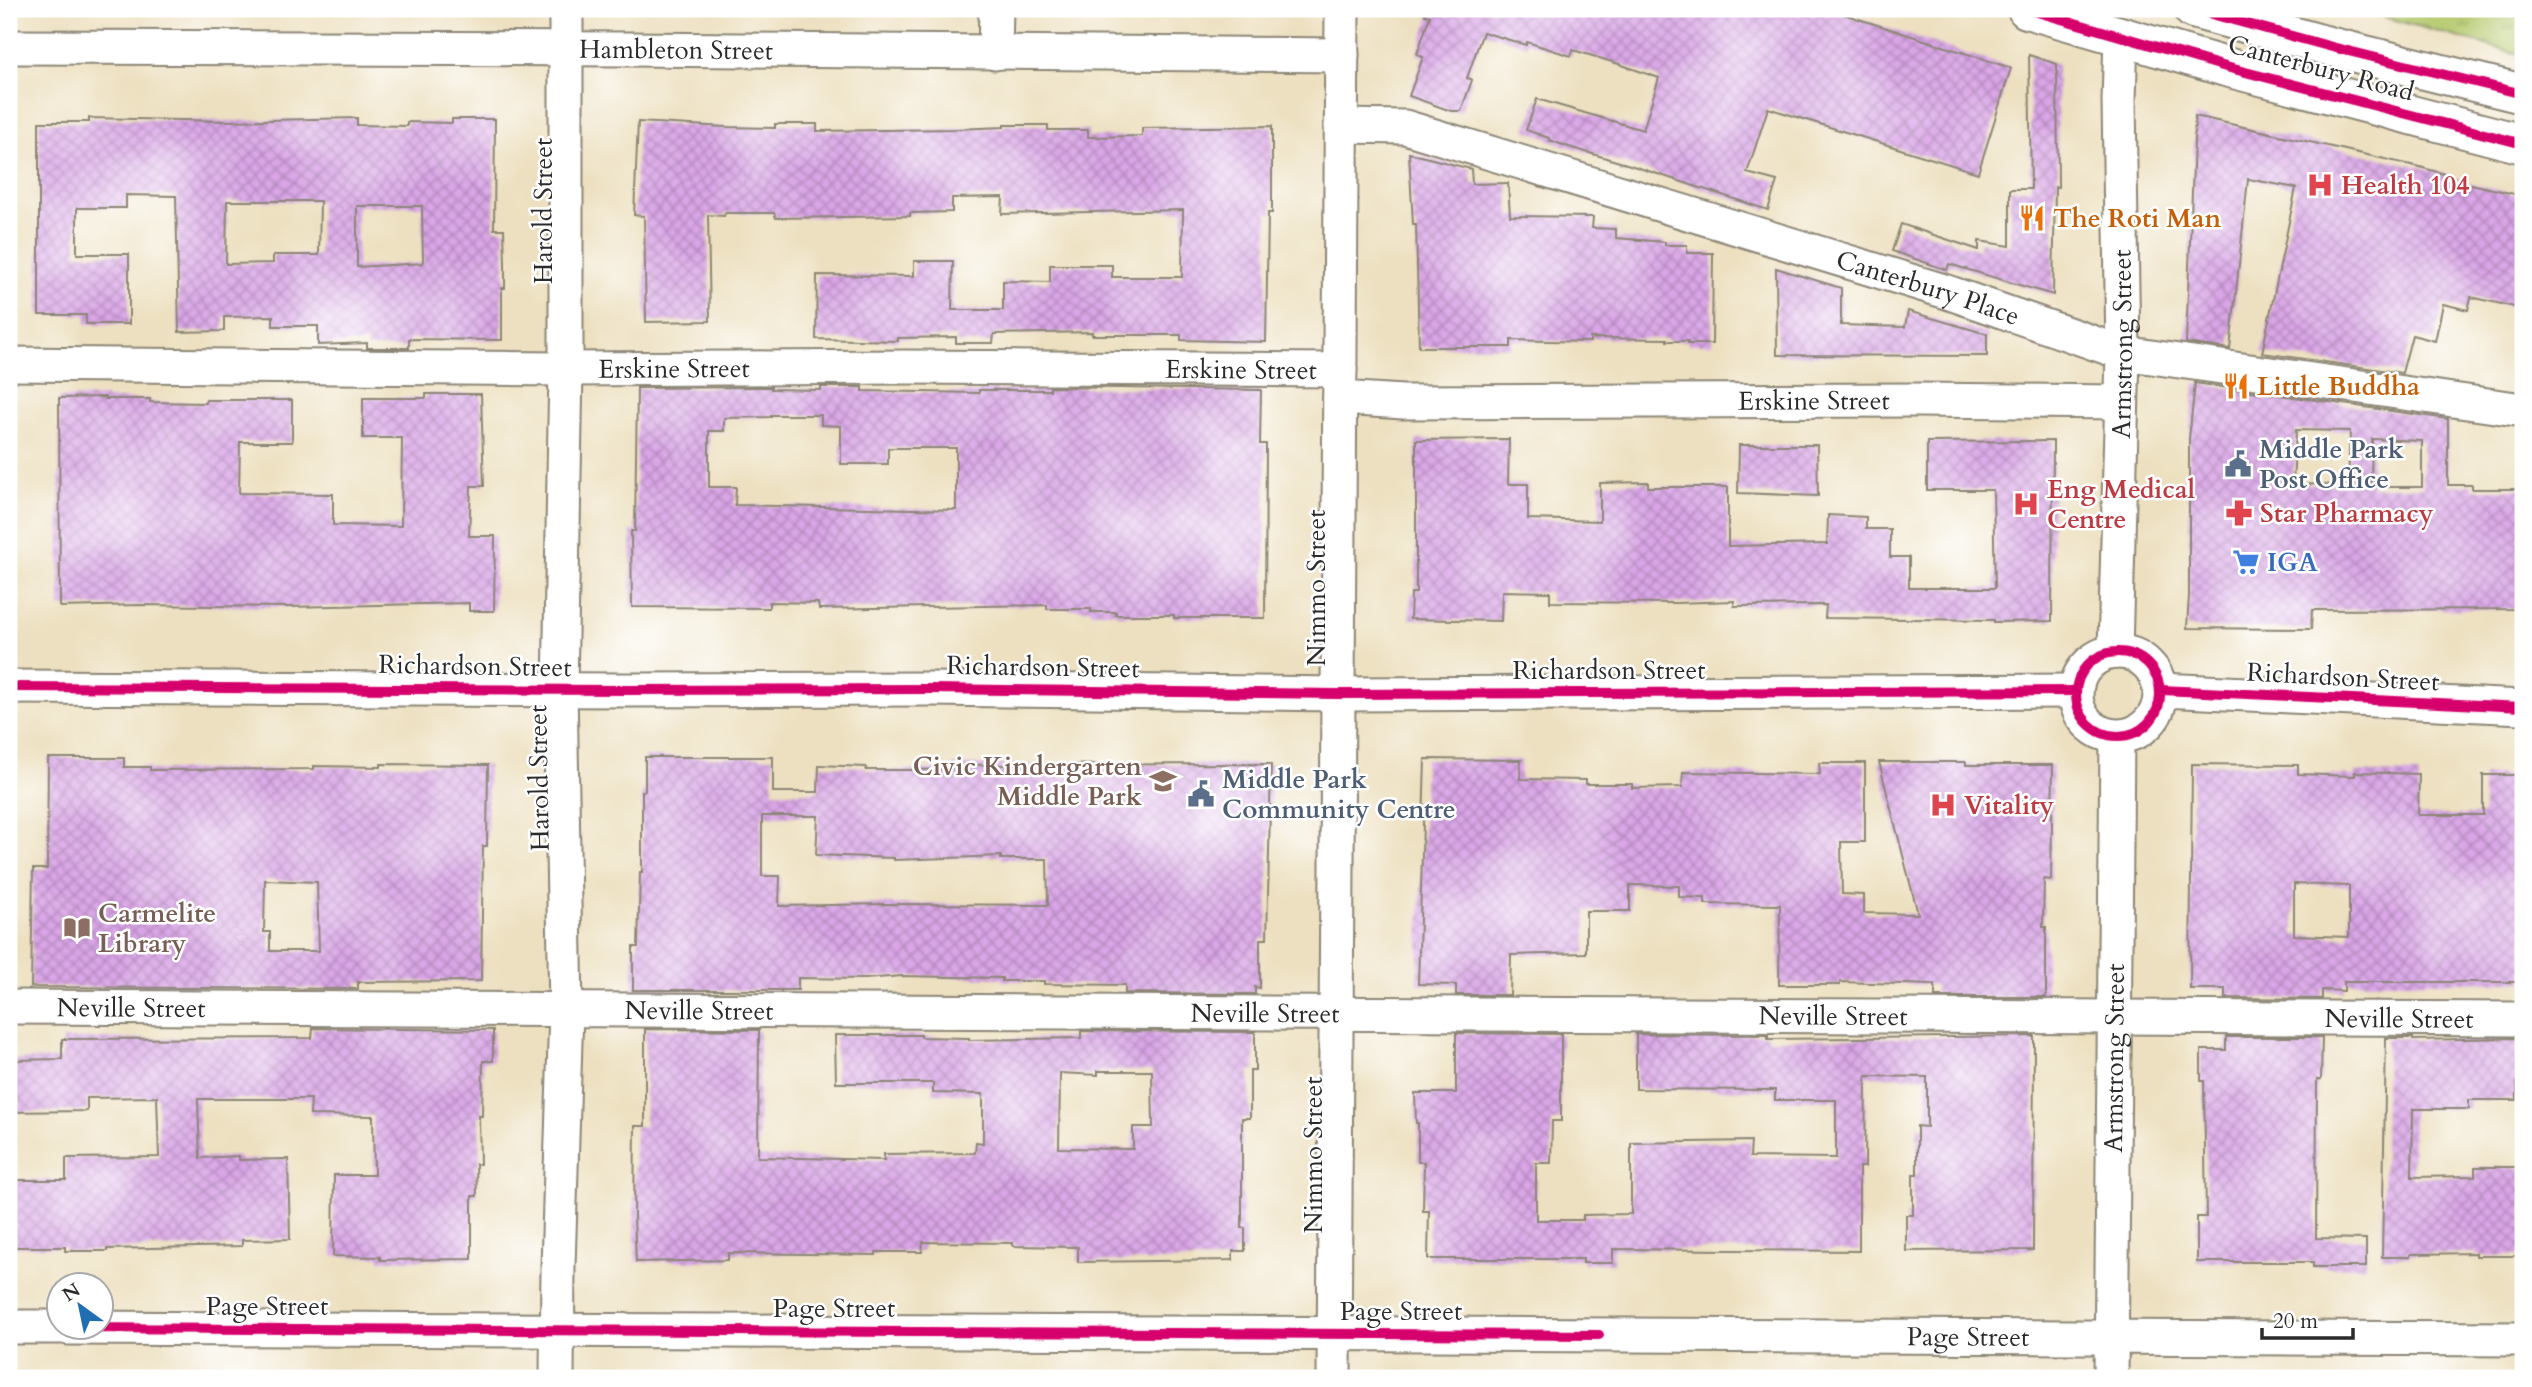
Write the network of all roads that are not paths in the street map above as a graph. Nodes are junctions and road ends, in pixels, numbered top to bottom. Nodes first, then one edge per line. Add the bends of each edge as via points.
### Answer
1 (566, 9) edge
2 (996, 9) edge
3 (1342, 9) edge
4 (2027, 9) edge
5 (2193, 9) edge
6 (2121, 37) junction
7 (9, 47) edge
8 (565, 50) junction
9 (995, 53) junction
10 (1342, 55) junction
11 (2523, 94) edge
12 (1341, 126) junction
13 (2523, 144) edge
14 (2123, 353) junction
15 (9, 364) edge
16 (566, 369) junction
17 (1340, 384) junction
18 (2121, 402) junction
19 (2523, 410) edge
20 (2115, 652) junction
21 (9, 687) edge
22 (560, 689) junction
23 (2161, 690) junction
24 (2076, 691) junction
25 (1338, 694) junction
26 (2523, 707) edge
27 (2117, 737) junction
28 (9, 1007) edge
29 (566, 1010) junction
30 (1336, 1013) junction
31 (2116, 1017) junction
32 (2523, 1019) edge
33 (9, 1327) edge
34 (46, 1327) edge
35 (116, 1328) edge
36 (558, 1329) junction
37 (1335, 1334) junction
38 (2111, 1337) junction
39 (2523, 1339) edge
40 (557, 1378) edge
41 (1334, 1378) edge
42 (2111, 1378) edge

1 - 8 street, Harold Street
2 - 9 street
3 - 10 street, Nimmo Street
4 - 6 main road, Canterbury Road
5 - 11 main road, Canterbury Road
6 - 13 main road, Canterbury Road
6 - 14 street, Armstrong Street
7 - 8 street, Hambleton Street
8 - 9 street, Hambleton Street
8 - 16 street, Harold Street
9 - 10 street, Hambleton Street
10 - 12 street, Nimmo Street
12 - 14 street, Canterbury Place via 1405,127 1934,288
12 - 17 street, Nimmo Street
14 - 18 street, Armstrong Street
14 - 19 street, Canterbury Place
15 - 16 street, Erskine Street
16 - 17 street, Erskine Street via 932,367
16 - 22 street, Harold Street
17 - 18 street, Erskine Street via 1403,402
17 - 25 street, Nimmo Street
18 - 20 street, Armstrong Street
20 - 23 street via 2128,653 2150,666
20 - 24 street via 2093,660 2084,669
21 - 22 street, Richardson Street
22 - 25 street, Richardson Street
22 - 29 street, Harold Street
23 - 26 street, Richardson Street
23 - 27 street via 2157,711 2144,728
24 - 25 street, Richardson Street
24 - 27 street via 2077,705 2091,728
25 - 30 street, Nimmo Street
27 - 31 street, Armstrong Street
28 - 29 street, Neville Street
29 - 30 street, Neville Street
29 - 36 street, Harold Street
30 - 31 street, Neville Street
30 - 37 street, Nimmo Street
31 - 32 street, Neville Street
31 - 38 street, Armstrong Street
33 - 34 street
35 - 36 street, Page Street
36 - 37 street, Page Street
36 - 40 street, Harold Street
37 - 38 street, Page Street
37 - 41 street, Nimmo Street
38 - 39 street, Page Street
38 - 42 street, Armstrong Street

